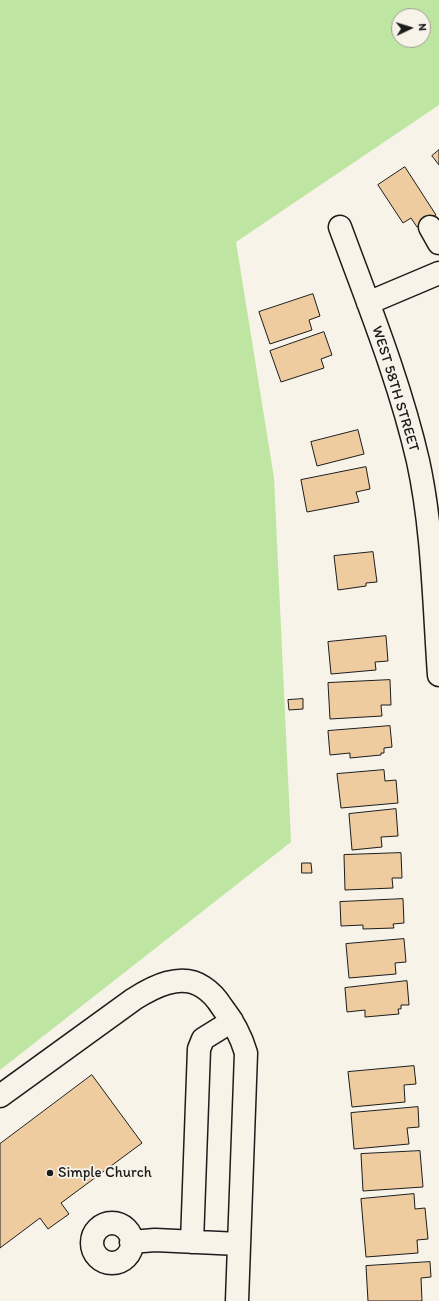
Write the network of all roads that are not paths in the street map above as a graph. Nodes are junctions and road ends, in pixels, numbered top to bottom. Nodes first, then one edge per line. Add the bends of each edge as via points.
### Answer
1 (340, 228) dead end
2 (439, 273) edge
3 (368, 304) junction
4 (436, 597) edge
5 (439, 675) edge
6 (232, 1021) junction
7 (0, 1096) edge
8 (131, 1242) dead end
9 (192, 1242) junction
10 (239, 1244) junction
11 (237, 1301) edge

1 - 3 street, WEST 58TH STREET
2 - 3 street
3 - 4 street, WEST 58TH STREET via 406,414 417,460
4 - 5 street, WEST 58TH STREET
6 - 7 street via 213,995 202,986 180,981 160,985 134,999
6 - 9 street via 203,1039 199,1049
6 - 10 street via 246,1054
8 - 9 street
9 - 10 street
10 - 11 street

